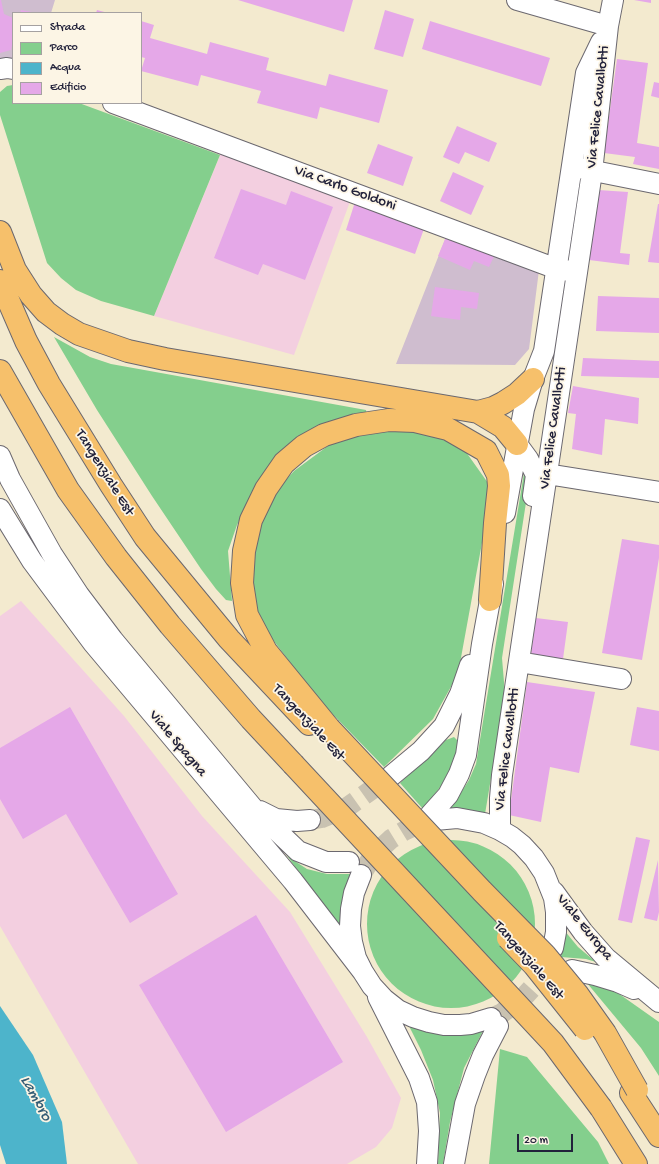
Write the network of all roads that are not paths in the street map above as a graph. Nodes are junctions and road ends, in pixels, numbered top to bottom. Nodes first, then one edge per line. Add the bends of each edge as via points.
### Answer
1 (517, 0) edge
2 (613, 0) edge
3 (608, 26) junction
4 (0, 69) edge
5 (12, 69) edge
6 (116, 104) edge
7 (572, 166) junction
8 (592, 172) junction
9 (659, 184) edge
10 (0, 232) edge
11 (557, 269) junction
12 (577, 272) junction
13 (0, 281) edge
14 (0, 371) edge
15 (533, 379) junction
16 (478, 412) junction
17 (517, 444) junction
18 (0, 456) edge
19 (547, 474) junction
20 (659, 492) edge
21 (3, 523) edge
22 (490, 600) junction
23 (519, 662) junction
24 (621, 679) dead end
25 (325, 732) junction
26 (391, 776) tunnel mouth
27 (253, 808) junction
28 (310, 820) tunnel mouth
29 (500, 830) junction
30 (549, 885) junction
31 (553, 948) tunnel mouth
32 (572, 970) dead end
33 (367, 979) junction
34 (658, 1001) edge
35 (634, 1091) junction
36 (659, 1132) edge
37 (659, 1136) edge
38 (427, 1164) edge
39 (454, 1164) edge
40 (636, 1164) edge

1 - 3 street
2 - 3 street, Via Felice Cavallotti
3 - 7 street, Via Felice Cavallotti via 586,74
3 - 8 street, Via Felice Cavallotti
4 - 5 street
6 - 11 street, Via Carlo Goldoni
7 - 8 street
7 - 11 street, Via Felice Cavallotti
8 - 9 street
8 - 12 street, Via Felice Cavallotti
10 - 16 highway via 16,270 31,295 46,312 79,334 128,351 165,359
11 - 12 street, Via Carlo Goldoni
11 - 15 street, Via Felice Cavallotti via 544,351
12 - 19 street, Via Felice Cavallotti
13 - 25 highway, Tangenziale Est via 26,341 49,384 145,537 229,639
14 - 40 highway, bridge via 68,490 116,557 170,625 292,764 553,1043 601,1108
15 - 16 highway via 503,403
15 - 17 street, Via Felice Cavallotti
16 - 17 highway via 503,427
17 - 22 street, Via Felice Cavallotti
17 - 23 street via 536,475 513,626
18 - 27 street, Viale Spagna via 52,554 79,595 113,640
19 - 20 street
19 - 23 street, Via Felice Cavallotti
21 - 33 street, Viale Spagna via 93,643 293,881
22 - 25 highway via 499,486 498,475 486,451 448,429 416,420 389,420 356,425 324,435 304,446 284,462 266,489 251,520 244,551 242,583 247,615 266,651
22 - 26 street, Via Felice Cavallotti via 460,694 444,726
22 - 29 street, Via Felice Cavallotti via 466,755 448,795 432,818 467,819
23 - 24 street
23 - 29 street, Via Felice Cavallotti via 502,775
25 - 35 highway, bridge via 545,955 605,1033
27 - 28 street via 276,819
27 - 33 street, Viale Spagna via 298,852 355,869 350,926 356,958
29 - 30 street via 522,845 534,858
30 - 31 street via 556,912
30 - 34 street, Viale Europa via 583,932 606,958
32 - 34 street, Viale Europa via 618,982
33 - 38 street via 419,1078 427,1102
33 - 39 street via 384,999 413,1017 444,1025 494,1022 465,1104
35 - 36 highway
35 - 37 highway

